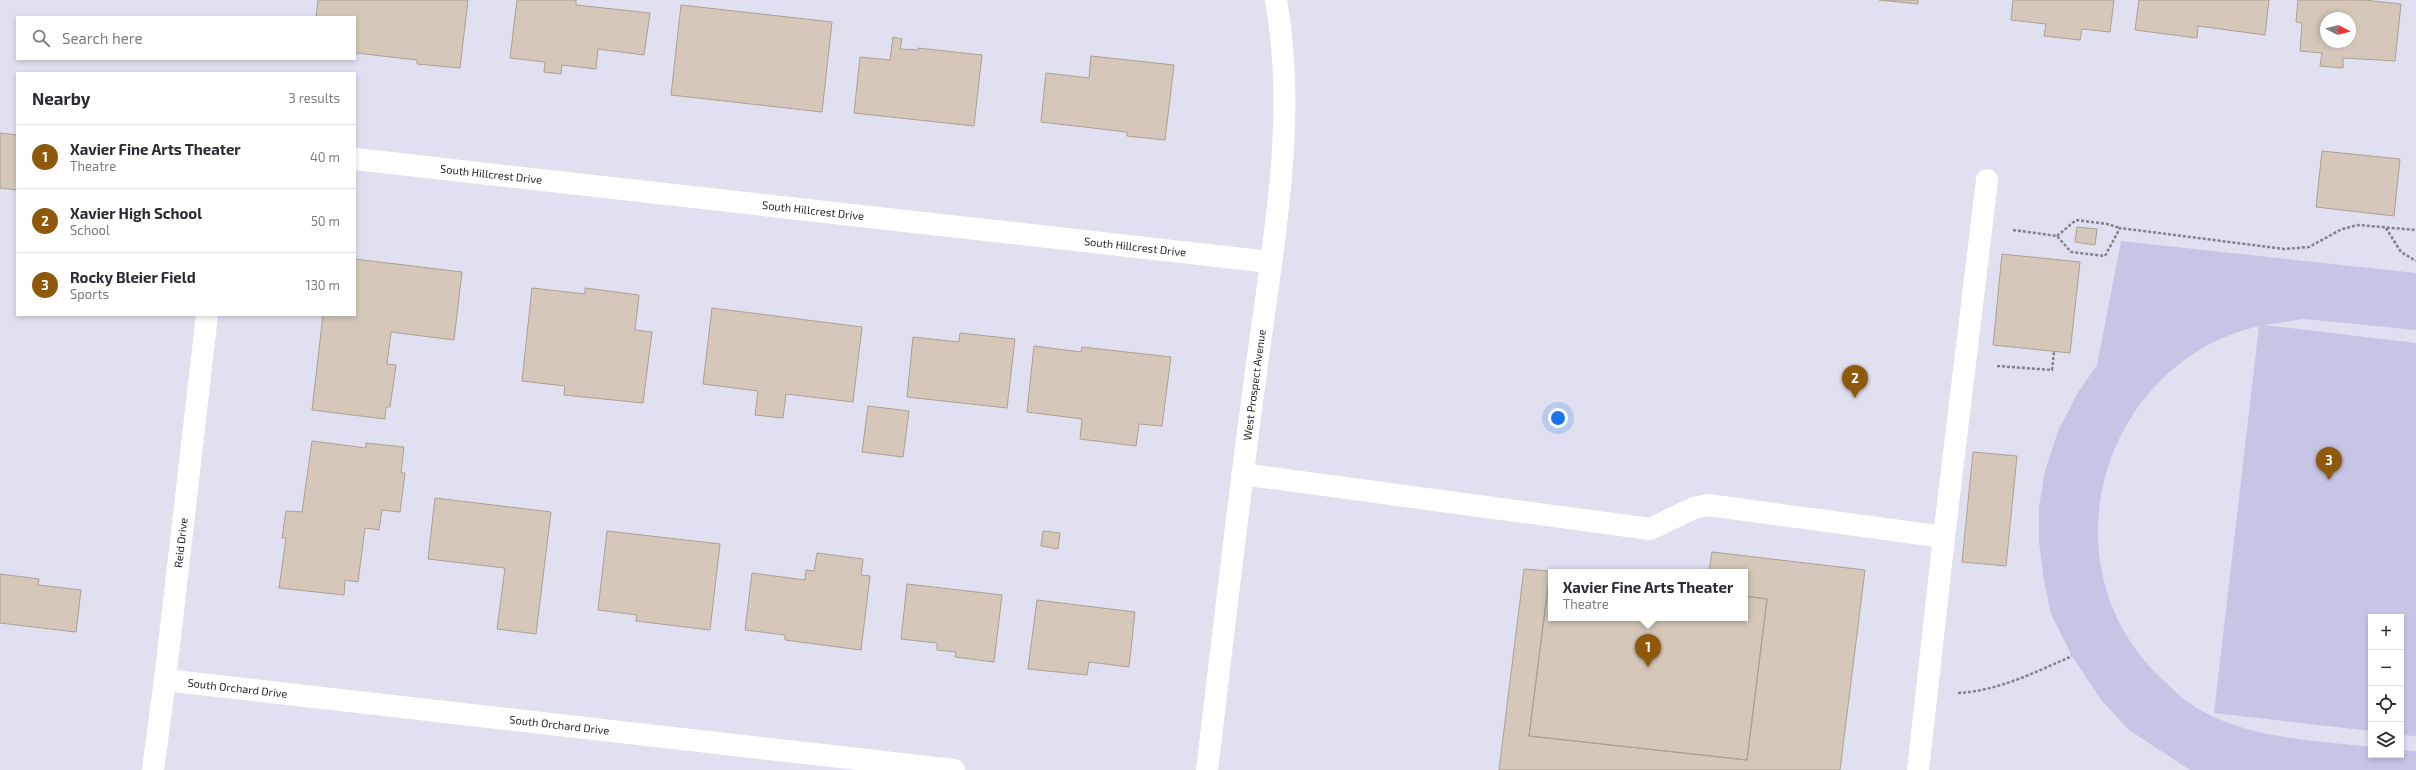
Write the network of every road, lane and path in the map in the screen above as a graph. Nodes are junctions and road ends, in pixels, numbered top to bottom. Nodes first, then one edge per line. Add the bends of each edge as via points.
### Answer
1 (1276, 0) edge
2 (356, 159) edge
3 (1987, 180) dead end
4 (1981, 226) junction
5 (2386, 227) junction
6 (2120, 228) junction
7 (2416, 230) edge
8 (2058, 236) junction
9 (2416, 261) edge
10 (1270, 262) junction
11 (207, 316) edge
12 (2054, 352) dead end
13 (1964, 364) junction
14 (1242, 474) junction
15 (1944, 537) junction
16 (2072, 656) dead end
17 (165, 680) junction
18 (1926, 694) junction
19 (153, 770) edge
20 (954, 770) edge
21 (1207, 770) edge
22 (1918, 770) edge

1 - 10 street, West Prospect Avenue via 1282,33 1284,142
2 - 10 street, South Hillcrest Drive
3 - 4 street
4 - 8 path
4 - 13 street
5 - 6 path via 2358,225 2342,229 2309,247 2284,249
5 - 7 path
5 - 9 path via 2402,252
6 - 8 path via 2076,220
6 - 8 path via 2105,256 2071,252
10 - 14 street, West Prospect Avenue
11 - 17 street, Reid Drive
12 - 13 path via 2052,370
13 - 15 street
14 - 15 street via 1650,529 1694,508 1708,505
14 - 21 street, West Prospect Avenue
15 - 18 street
16 - 18 path via 2008,683 1978,692
17 - 19 street, Reid Drive
17 - 20 street, South Orchard Drive
18 - 22 street

